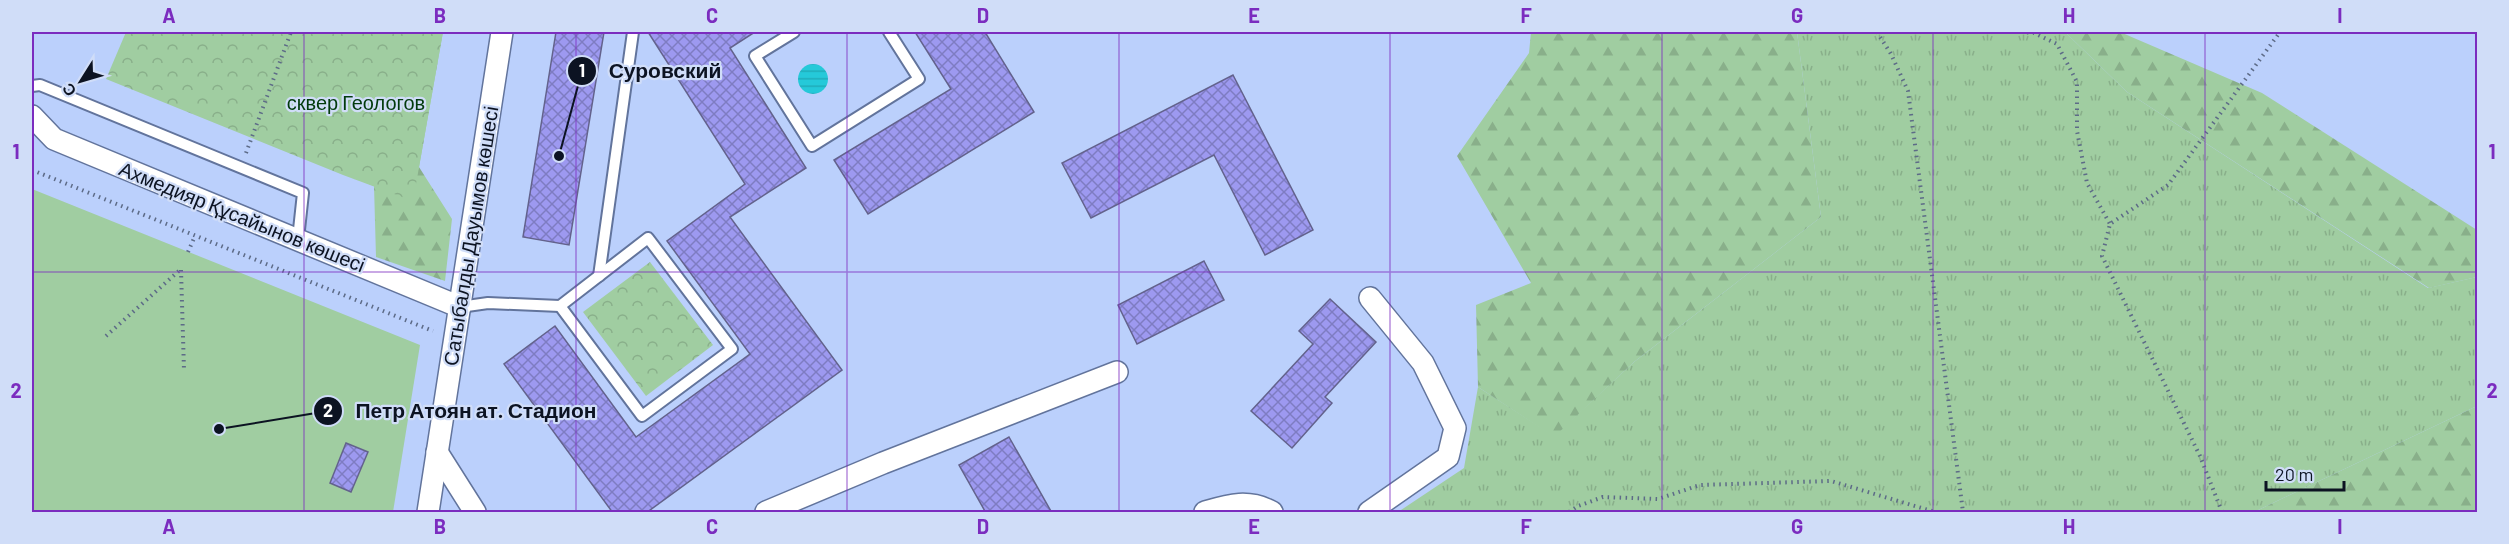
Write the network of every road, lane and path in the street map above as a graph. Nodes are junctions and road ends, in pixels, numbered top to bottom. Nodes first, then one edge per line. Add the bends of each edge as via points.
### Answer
1 (291, 32) edge
2 (502, 32) edge
3 (633, 32) edge
4 (794, 32) edge
5 (889, 32) edge
6 (1877, 32) edge
7 (2021, 32) edge
8 (2280, 32) edge
9 (32, 86) edge
10 (32, 116) edge
11 (241, 168) junction
12 (32, 170) edge
13 (2110, 224) junction
14 (195, 236) junction
15 (298, 239) junction
16 (188, 252) dead end
17 (599, 276) junction
18 (1370, 298) dead end
19 (560, 306) junction
20 (460, 307) junction
21 (436, 332) dead end
22 (106, 336) dead end
23 (184, 370) dead end
24 (1117, 372) dead end
25 (437, 452) junction
26 (428, 513) edge
27 (475, 513) edge
28 (766, 513) edge
29 (1205, 513) edge
30 (1272, 513) edge
31 (1368, 513) edge
32 (1569, 513) edge
33 (1935, 513) edge
34 (1963, 513) edge
35 (2222, 513) edge

1 - 11 path
2 - 20 street, Сатыбалды Дауымов көшесі
3 - 17 lane
4 - 5 lane via 755,56 812,146 919,79
6 - 34 path via 1908,91
7 - 13 path via 2034,33 2057,44 2077,82 2078,131 2087,183
8 - 13 path via 2168,185
9 - 11 lane via 39,85
10 - 15 street, Ахмедияр Құсайынов көшесі via 54,139
11 - 15 lane via 303,193
12 - 14 path
13 - 35 path via 2102,256 2200,456
14 - 16 path
14 - 21 path
15 - 20 street, Ахмедияр Құсайынов көшесі
17 - 19 lane
17 - 19 lane via 648,238 732,349 642,416
18 - 31 street via 1423,363 1455,428 1448,457
19 - 20 lane via 488,303
20 - 25 street, Сатыбалды Дауымов көшесі
22 - 23 path via 181,270
24 - 28 street
25 - 26 street, Сатыбалды Дауымов көшесі
25 - 27 street
29 - 30 street via 1234,503
32 - 33 path via 1602,497 1658,499 1700,485 1831,481

